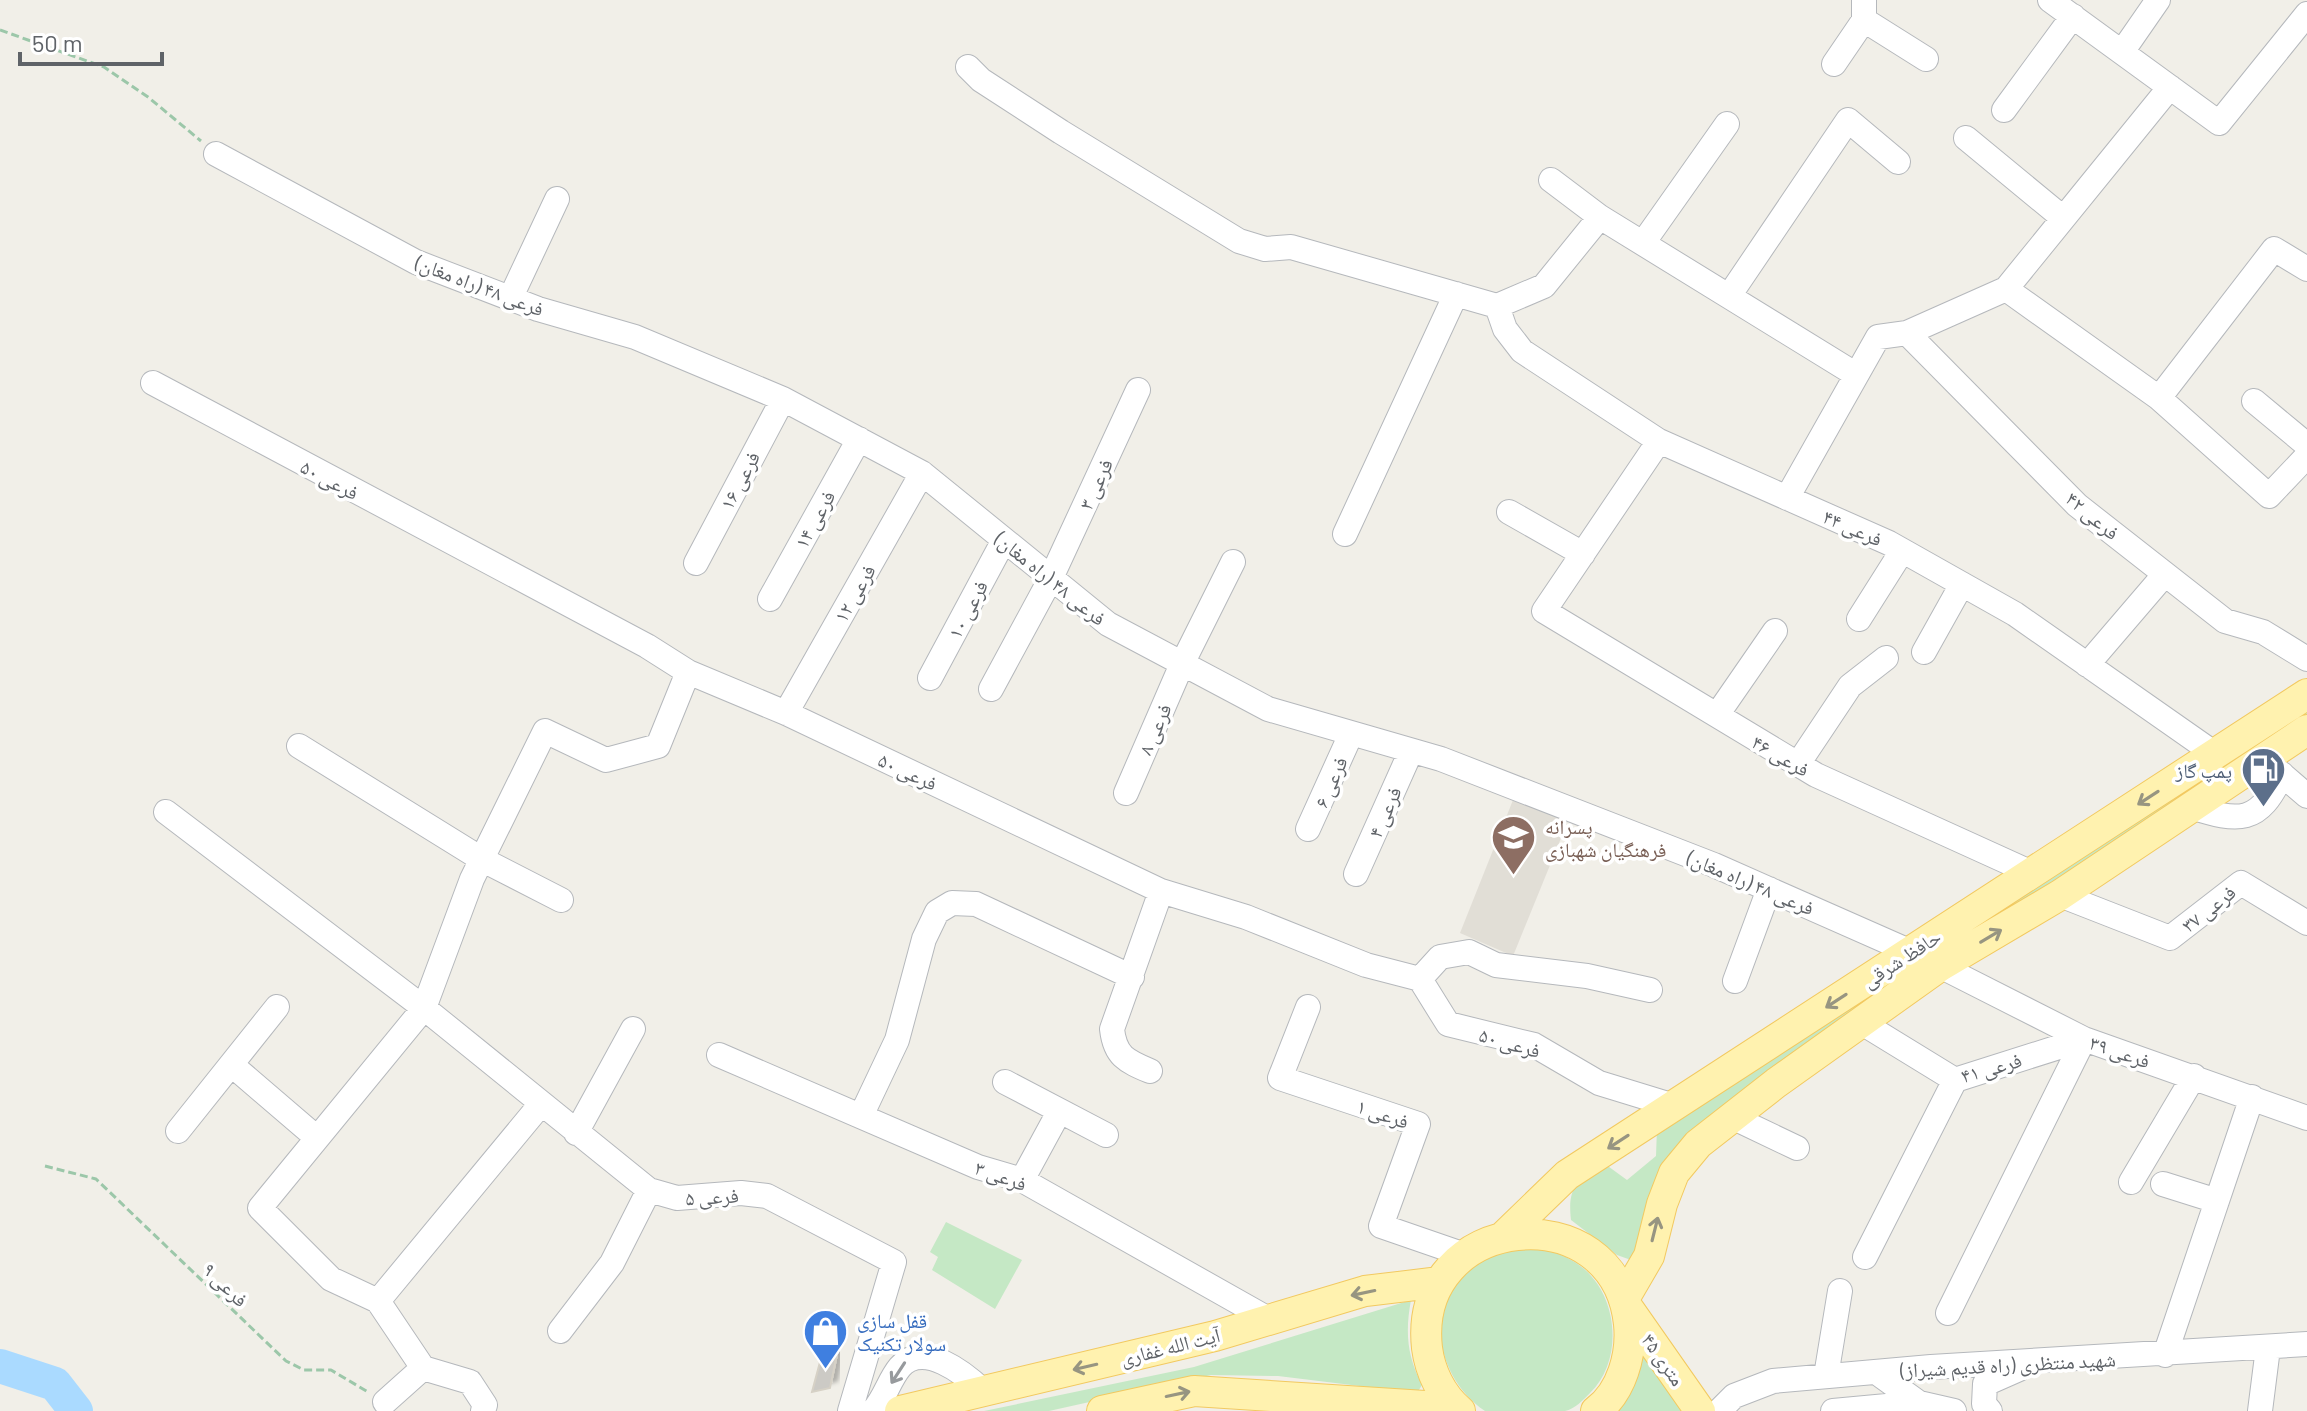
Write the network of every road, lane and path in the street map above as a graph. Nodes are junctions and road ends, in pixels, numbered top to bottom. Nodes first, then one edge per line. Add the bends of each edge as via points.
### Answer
1 (2158, 0) edge
2 (2060, 5) edge
3 (1864, 10) edge
4 (2307, 14) edge
5 (0, 30) edge
6 (2299, 41) edge
7 (2122, 52) junction
8 (1926, 59) dead end
9 (1834, 64) dead end
10 (968, 67) dead end
11 (2170, 87) junction
12 (2004, 110) dead end
13 (1727, 124) dead end
14 (1966, 138) dead end
15 (216, 154) joint
16 (1898, 162) dead end
17 (1551, 180) dead end
18 (557, 199) dead end
19 (1600, 217) junction
20 (2063, 218) junction
21 (1643, 243) junction
22 (2307, 269) edge
23 (2006, 289) junction
24 (1456, 294) junction
25 (1729, 296) junction
26 (510, 299) junction
27 (1497, 306) junction
28 (1907, 333) junction
29 (1855, 374) junction
30 (153, 383) dead end
31 (1138, 390) dead end
32 (2159, 398) junction
33 (783, 399) junction
34 (2254, 401) dead end
35 (859, 439) junction
36 (1659, 441) junction
37 (2307, 445) edge
38 (2307, 456) edge
39 (922, 473) junction
40 (1787, 498) junction
41 (1509, 512) dead end
42 (1345, 534) dead end
43 (1004, 540) junction
44 (1902, 551) junction
45 (1583, 554) junction
46 (1233, 562) dead end
47 (696, 563) dead end
48 (2165, 574) junction
49 (1051, 578) junction
50 (1962, 584) junction
51 (770, 599) dead end
52 (1859, 619) dead end
53 (1775, 631) dead end
54 (1924, 652) dead end
55 (1886, 658) dead end
56 (2307, 659) edge
57 (1182, 664) junction
58 (2087, 665) junction
59 (688, 672) junction
60 (930, 678) dead end
61 (991, 689) dead end
62 (2307, 694) edge
63 (786, 713) junction
64 (1717, 715) junction
65 (2307, 730) edge
66 (1351, 734) junction
67 (299, 746) dead end
68 (1411, 751) junction
69 (2215, 754) junction
70 (1798, 764) junction
71 (2272, 766) junction
72 (1126, 793) dead end
73 (2307, 796) edge
74 (2191, 807) junction
75 (166, 812) dead end
76 (1308, 829) dead end
77 (483, 860) junction
78 (2032, 873) junction
79 (1356, 874) dead end
80 (1769, 889) junction
81 (1161, 891) junction
82 (2060, 895) junction
83 (561, 900) dead end
84 (2307, 923) edge
85 (1911, 952) junction
86 (1940, 966) junction
87 (1132, 977) junction
88 (1420, 979) junction
89 (1735, 981) dead end
90 (1650, 990) dead end
91 (277, 1007) dead end
92 (1308, 1007) dead end
93 (424, 1008) junction
94 (1862, 1023) junction
95 (633, 1029) dead end
96 (2084, 1039) junction
97 (719, 1055) dead end
98 (233, 1066) junction
99 (1150, 1071) dead end
100 (2194, 1076) junction
101 (1955, 1080) junction
102 (1005, 1082) dead end
103 (2252, 1097) junction
104 (541, 1104) junction
105 (1674, 1106) junction
106 (1059, 1112) junction
107 (861, 1116) junction
108 (1732, 1117) junction
109 (2307, 1118) edge
110 (178, 1131) dead end
111 (576, 1133) junction
112 (1106, 1135) dead end
113 (317, 1138) junction
114 (1797, 1148) dead end
115 (45, 1166) dead end
116 (1022, 1180) junction
117 (2131, 1182) dead end
118 (2163, 1184) dead end
119 (649, 1190) junction
120 (2217, 1201) junction
121 (1505, 1235) junction
122 (1465, 1255) junction
123 (1865, 1257) dead end
124 (1440, 1282) junction
125 (1840, 1291) dead end
126 (378, 1301) junction
127 (1626, 1303) junction
128 (1948, 1313) dead end
129 (1270, 1320) junction
130 (560, 1331) dead end
131 (2307, 1344) edge
132 (2268, 1348) junction
133 (2165, 1355) junction
134 (2041, 1361) junction
135 (423, 1368) junction
136 (1876, 1372) junction
137 (1826, 1376) junction
138 (983, 1391) junction
139 (385, 1402) joint
140 (1919, 1403) junction
141 (1456, 1410) edge
142 (483, 1411) edge
143 (850, 1411) edge
144 (873, 1411) edge
145 (900, 1411) edge
146 (1102, 1411) edge
147 (1596, 1411) edge
148 (1700, 1411) edge
149 (1719, 1411) edge
150 (1833, 1411) edge
151 (1954, 1411) edge
152 (1990, 1411) edge
153 (2260, 1411) edge

1 - 7 street
2 - 7 street
2 - 12 street
3 - 8 street
3 - 9 street
4 - 6 street
5 - 15 path via 104,67
6 - 11 street via 2219,123
7 - 11 street
10 - 24 street via 1061,132 1239,241 1265,249 1291,247
11 - 20 street
13 - 21 street
14 - 20 street
15 - 26 street, فرعی ۴۸ (راه مغان) via 416,262
16 - 25 street via 1848,120
17 - 19 street
18 - 26 street
19 - 21 street
19 - 27 street via 1544,286
20 - 23 street
21 - 25 street
22 - 32 street via 2274,249
23 - 28 street
23 - 32 street
24 - 27 street
24 - 42 street
25 - 29 street
26 - 33 street, فرعی ۴۸ (راه مغان) via 635,337
27 - 36 street, فرعی ۴۴ via 1505,329 1522,351
28 - 29 street via 1878,337
28 - 48 street, فرعی ۴۲ via 2077,505
29 - 40 street
30 - 59 street, فرعی ۵۰
31 - 49 street, فرعی ۳
32 - 38 street via 2269,496
33 - 35 street, فرعی ۴۸ (راه مغان)
33 - 47 street, فرعی ۱۶
34 - 37 street
35 - 39 street, فرعی ۴۸ (راه مغان)
35 - 51 street, فرعی ۱۴
36 - 40 street, فرعی ۴۴
36 - 45 street
39 - 43 street, فرعی ۴۸ (راه مغان)
39 - 63 street, فرعی ۱۲
40 - 44 street, فرعی ۴۴
41 - 45 street
43 - 49 street, فرعی ۴۸ (راه مغان)
43 - 60 street, فرعی ۱۰
44 - 50 street, فرعی ۴۴
44 - 52 street
45 - 64 street, فرعی ۴۶ via 1544,611
46 - 57 street
48 - 56 street, فرعی ۴۲ via 2225,621 2263,632
48 - 58 street
49 - 57 street, فرعی ۴۸ (راه مغان) via 1108,624
49 - 61 street, فرعی ۳
50 - 54 street
50 - 58 street, فرعی ۴۴
53 - 64 street
55 - 70 street via 1850,686
57 - 66 street, فرعی ۴۸ (راه مغان) via 1268,709
57 - 72 street, فرعی ۸
58 - 69 street, فرعی ۴۴
59 - 63 street, فرعی ۵۰
59 - 77 street via 658,746 606,760 545,731
62 - 69 main road, حافظ شرقی
63 - 81 street, فرعی ۵۰
64 - 70 street, فرعی ۴۶
65 - 71 main road, حافظ شرقی
66 - 68 street, فرعی ۴۸ (راه مغان)
66 - 76 street, فرعی ۶
67 - 77 street
68 - 79 street, فرعی ۴
68 - 80 street, فرعی ۴۸ (راه مغان)
69 -> 78 main road, حافظ شرقی
70 - 78 street, فرعی ۴۶
71 - 73 street
71 - 74 main road, حافظ شرقی
71 - 74 street via 2272,797 2249,817 2238,820
74 - 82 main road, حافظ شرقی
75 - 93 street, فرعی ۵
77 - 83 street
77 - 93 street
78 - 85 main road, حافظ شرقی
80 - 85 street, فرعی ۴۸ (راه مغان)
80 - 89 street
81 - 87 street
81 - 88 street, فرعی ۵۰ via 1246,917 1366,965
82 - 84 street, فرعی ۳۷ via 2170,938 2241,883
86 -> 82 main road, حافظ شرقی
85 -> 105 main road, حافظ شرقی
86 - 94 main road, حافظ شرقی
86 - 96 street, فرعی ۳۹
87 - 99 street via 1112,1029 1114,1047 1122,1059
87 - 107 street via 976,904 952,903 937,912 924,939 897,1040
88 - 90 street via 1440,957 1469,952 1496,965
88 - 105 street, فرعی ۵۰ via 1448,1024 1534,1045 1599,1083
91 - 98 street
92 - 122 street, فرعی ۱ via 1280,1078 1418,1124 1381,1226
93 - 104 street, فرعی ۵
93 - 113 street
94 - 101 street, فرعی ۴۱
94 - 108 main road, حافظ شرقی
95 - 111 street
96 - 100 street, فرعی ۳۹
96 - 101 street, فرعی ۴۱
96 - 128 street
97 - 107 street, فرعی ۳
98 - 110 street
98 - 113 street
100 - 103 street, فرعی ۳۹
100 - 117 street
101 - 123 street
102 - 106 street
103 - 109 street, فرعی ۳۹
103 - 120 street
104 - 111 street, فرعی ۵
104 - 126 street
105 -> 121 main road, حافظ شرقی via 1567,1175
106 - 112 street
106 - 116 street
107 - 116 street, فرعی ۳ via 978,1167
108 - 114 street
127 -> 108 main road, حافظ شرقی via 1649,1256 1674,1173 1698,1144
111 - 119 street, فرعی ۵
113 - 126 street via 260,1208 331,1279
115 - 139 path, فرعی ۹ via 96,1179 286,1361 304,1370 331,1370
116 - 129 street, فرعی ۳
118 - 120 street
119 - 130 street via 612,1263
119 - 143 street, فرعی ۵ via 677,1198 767,1196 894,1262
120 - 133 street
121 - 122 main road
121 - 127 main road, ۴۵ متری via 1536,1233 1566,1239 1593,1255
122 - 124 main road
124 -> 129 main road, آیت الله غفاری via 1365,1291
124 - 141 main road via 1426,1334 1429,1361
125 - 137 street
126 - 135 street
127 - 147 main road via 1631,1342 1622,1377
127 - 148 main road, ۴۵ متری
129 -> 138 main road, آیت الله غفاری
131 - 132 street, شهید منتظری (راه قدیم شیراز)
132 - 133 street, شهید منتظری (راه قدیم شیراز)
132 - 153 street
133 - 134 street, شهید منتظری (راه قدیم شیراز)
134 - 136 street, شهید منتظری (راه قدیم شیراز)
134 - 152 street via 1985,1384 1984,1404
135 - 139 street
135 - 142 street via 470,1382 485,1405
136 - 137 street, شهید منتظری (راه قدیم شیراز)
136 - 140 street
137 - 149 street, شهید منتظری (راه قدیم شیراز) via 1752,1387
138 -> 144 street via 937,1358 907,1360
138 - 145 main road, آیت الله غفاری
140 - 150 street
140 - 151 street
146 -> 141 main road via 1194,1391

